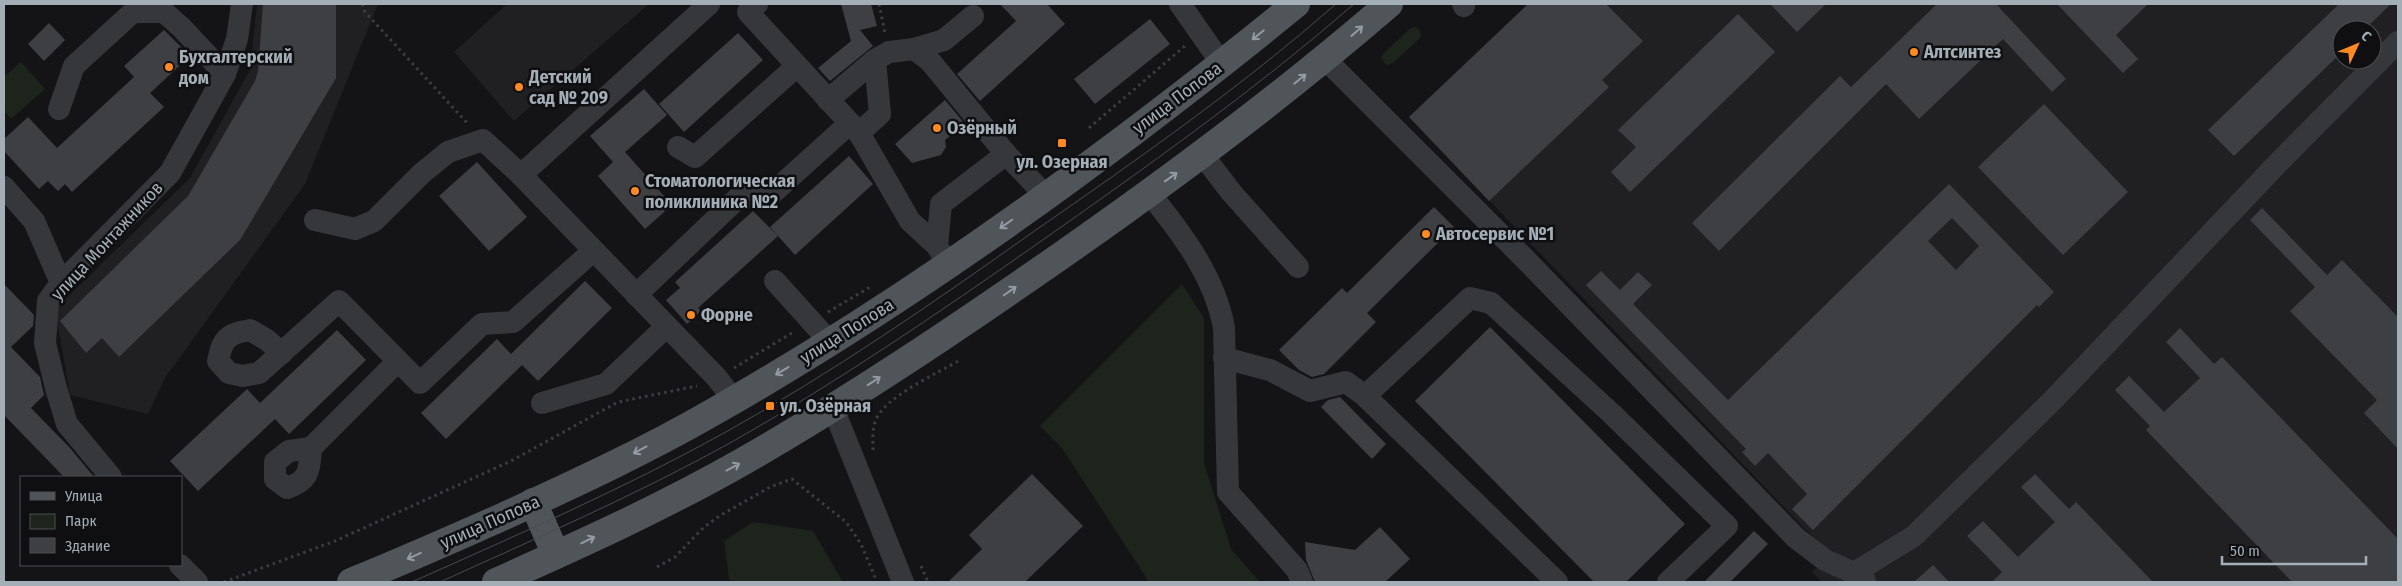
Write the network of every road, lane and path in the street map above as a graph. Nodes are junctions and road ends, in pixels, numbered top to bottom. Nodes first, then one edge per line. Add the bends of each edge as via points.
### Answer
1 (242, 4) edge
2 (362, 4) edge
3 (709, 4) edge
4 (879, 4) edge
5 (1180, 4) edge
6 (1296, 4) edge
7 (1389, 4) edge
8 (748, 6) edge
9 (973, 16) dead end
10 (1200, 33) junction
11 (2398, 42) edge
12 (914, 48) junction
13 (882, 56) junction
14 (1325, 59) junction
15 (1222, 64) junction
16 (797, 66) junction
17 (225, 74) junction
18 (828, 100) junction
19 (59, 109) dead end
20 (854, 128) junction
21 (1089, 128) dead end
22 (483, 140) junction
23 (678, 147) dead end
24 (1006, 154) junction
25 (1202, 154) junction
26 (521, 174) junction
27 (4, 187) edge
28 (1149, 193) junction
29 (1046, 196) junction
30 (315, 220) dead end
31 (593, 251) junction
32 (942, 256) junction
33 (1298, 267) dead end
34 (775, 281) dead end
35 (877, 282) dead end
36 (61, 283) junction
37 (636, 294) junction
38 (812, 322) junction
39 (666, 326) junction
40 (830, 342) junction
41 (282, 353) dead end
42 (1224, 358) junction
43 (398, 360) junction
44 (960, 360) dead end
45 (717, 378) junction
46 (1365, 396) junction
47 (734, 400) junction
48 (542, 403) dead end
49 (833, 408) junction
50 (872, 437) dead end
51 (311, 448) dead end
52 (110, 476) edge
53 (533, 502) junction
54 (556, 555) junction
55 (181, 566) edge
56 (657, 567) dead end
57 (1860, 577) edge
58 (197, 582) edge
59 (224, 582) edge
60 (351, 582) edge
61 (496, 582) edge
62 (877, 582) edge
63 (903, 582) edge
64 (1302, 582) edge
65 (1557, 582) edge
66 (1668, 582) edge

1 - 17 street, улица Монтажников via 237,40
2 - 22 path via 365,12
3 - 26 street
4 - 13 path
5 - 10 street
6 -> 15 main road, улица Попова
14 -> 7 main road
8 - 16 street
9 - 12 street via 944,40
10 - 15 street
10 - 21 path
11 - 57 street via 2053,400 1914,536
12 - 13 street
12 - 24 street via 930,61
13 - 18 street
13 - 20 street via 880,114
25 -> 14 main road
14 - 57 street via 1796,538 1825,560
15 - 29 main road, улица Попова
16 - 18 street
16 - 23 street via 695,157
17 - 19 street via 164,12 133,12 74,66
17 - 36 street, улица Монтажников via 170,173
18 - 20 street
20 - 32 street via 910,221
20 - 37 street via 767,198 739,197
22 - 26 street
22 - 30 street via 448,152 374,220 355,229
24 - 29 street
24 - 32 street via 941,204
28 -> 25 main road
25 - 33 street via 1231,192
26 - 31 street
27 - 36 street via 34,221
28 - 42 street via 1183,235 1220,307
49 -> 28 main road via 955,329
29 -> 32 main road, улица Попова
31 - 37 street
31 - 43 street via 513,322 482,324 420,383
32 - 40 main road, улица Попова
34 - 38 street
35 - 38 path
36 - 52 street, улица Монтажников via 48,301 45,343 56,388 67,424
37 - 39 street
38 - 40 street
38 - 45 path
39 - 45 street
39 - 48 street via 606,384
40 -> 47 main road, улица Попова
41 - 43 street via 339,301
42 - 46 street via 1270,370 1310,391 1346,382
42 - 64 street via 1228,492 1297,570
43 - 51 street
44 - 50 path via 886,406 875,421
45 - 47 street
45 - 59 path via 696,387 618,402 493,470 335,541
46 - 65 street
46 - 66 street via 1470,298 1491,303 1727,526
47 -> 53 main road, улица Попова
54 -> 49 main road via 740,463
49 - 63 street
53 - 54 main road
53 -> 60 main road, улица Попова
54 - 61 main road
55 - 58 street
56 - 62 path via 675,557 704,527 721,515 770,487 792,479 846,522 861,544

